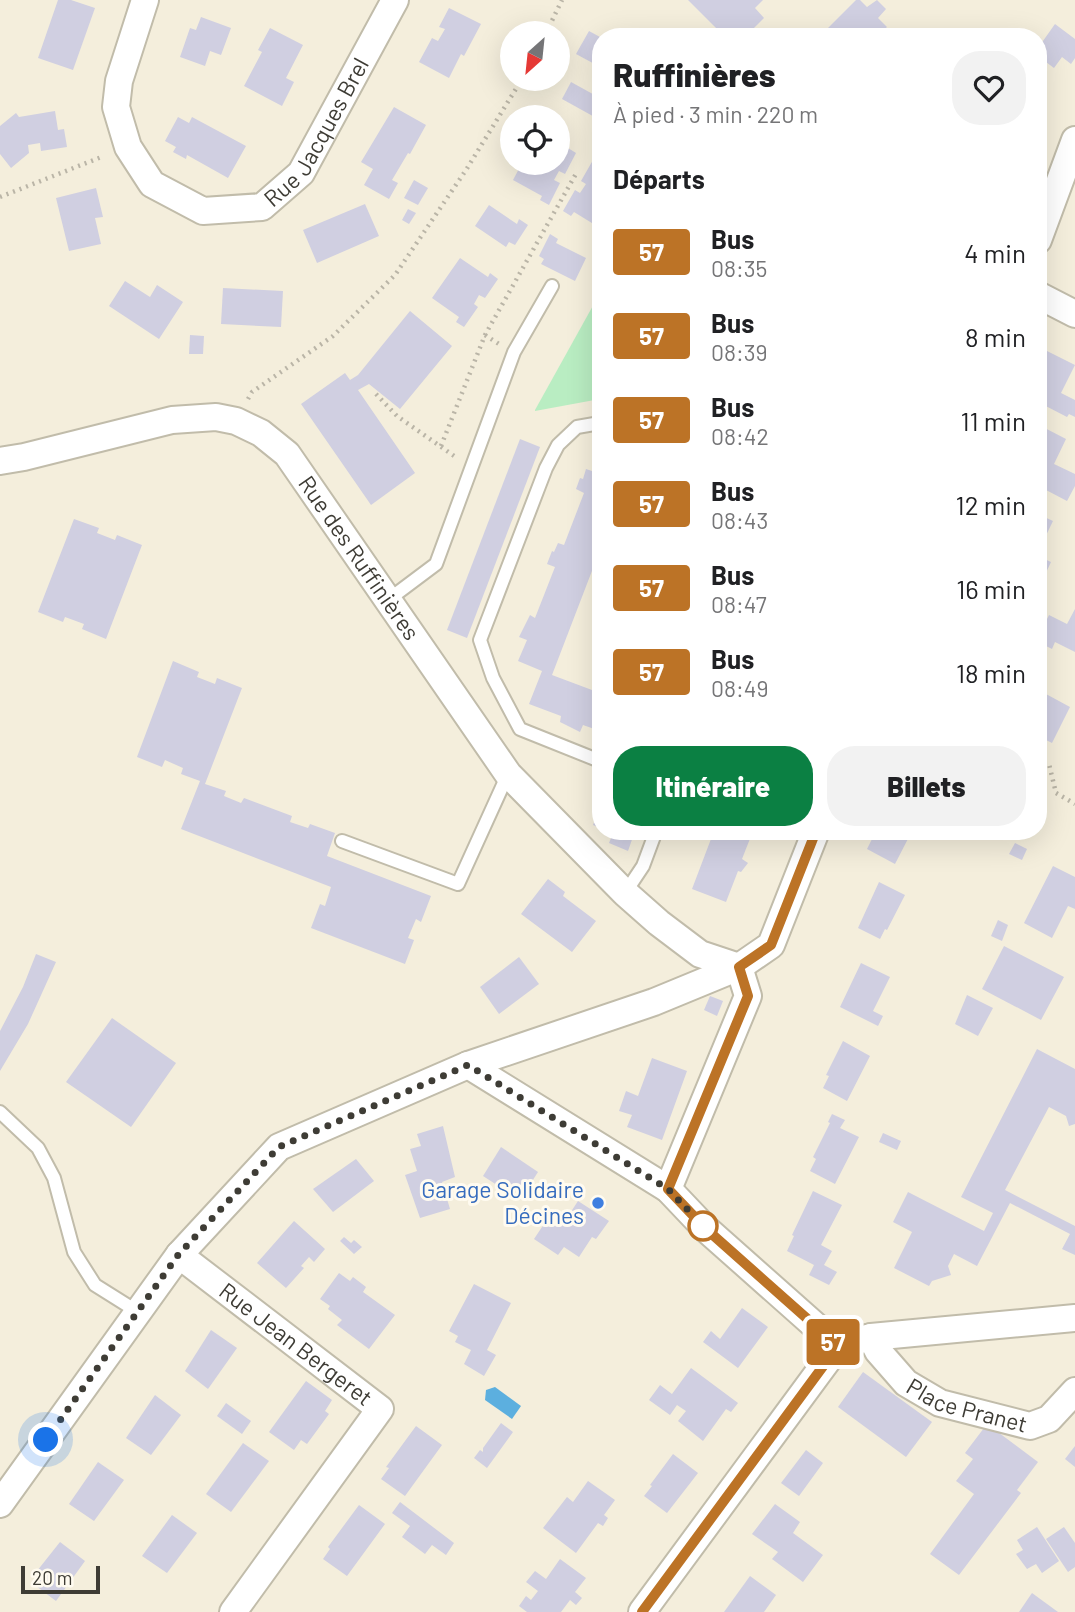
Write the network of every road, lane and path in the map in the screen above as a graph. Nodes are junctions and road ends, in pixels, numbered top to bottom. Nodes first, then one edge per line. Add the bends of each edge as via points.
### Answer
1 (145, 0) edge
2 (395, 0) edge
3 (562, 0) edge
4 (552, 21) edge
5 (515, 91) edge
6 (1075, 140) edge
7 (128, 147) junction
8 (577, 172) dead end
9 (1047, 193) edge
10 (0, 197) edge
11 (552, 286) dead end
12 (1047, 300) edge
13 (1075, 314) edge
14 (376, 394) dead end
15 (236, 421) junction
16 (592, 424) edge
17 (441, 446) junction
18 (0, 461) edge
19 (471, 468) junction
20 (388, 600) junction
21 (592, 758) edge
22 (1047, 763) edge
23 (508, 774) junction
24 (1075, 804) edge
25 (653, 840) edge
26 (812, 840) edge
27 (342, 841) dead end
28 (625, 893) junction
29 (739, 967) junction
30 (468, 1065) junction
31 (0, 1112) edge
32 (668, 1189) junction
33 (178, 1255) junction
34 (138, 1312) junction
35 (1075, 1318) edge
36 (871, 1336) junction
37 (838, 1346) junction
38 (1075, 1391) edge
39 (0, 1504) edge
40 (233, 1612) edge
41 (642, 1612) edge

1 - 7 street, Rue Jacques Brel via 119,81 116,107
2 - 7 street, Rue Jacques Brel via 301,173 262,206 203,211 152,184
3 - 4 path
5 - 15 path via 396,275 333,336 252,392
6 - 9 street
7 - 10 path
8 - 17 path via 485,335
11 - 19 lane via 514,352
12 - 13 street
14 - 17 path via 397,416
15 - 18 street, Rue des Ruffinières via 216,417 172,420
15 - 20 street, Rue des Ruffinières via 261,433 286,454
16 - 21 lane via 577,427 558,445 546,468 480,640 493,678 520,729
17 - 19 path
19 - 20 lane via 436,564
20 - 23 street, Rue des Ruffinières
22 - 24 path via 1056,793
23 - 27 lane via 458,884
23 - 28 street, Rue des Ruffinières
25 - 28 lane
26 - 29 street via 771,945
28 - 29 street, Rue des Ruffinières via 701,954
29 - 30 street via 654,1002
29 - 32 street via 748,996
30 - 32 street
30 - 33 street via 279,1147
31 - 34 lane via 38,1149 54,1178 74,1252 95,1285
32 - 37 street via 705,1228
33 - 34 street
33 - 40 street, Rue Jean Bergeret via 380,1409
34 - 39 street
35 - 36 street
36 - 37 street
36 - 38 street, Place Pranet via 906,1383 940,1403 1030,1426 1049,1419
37 - 41 street

